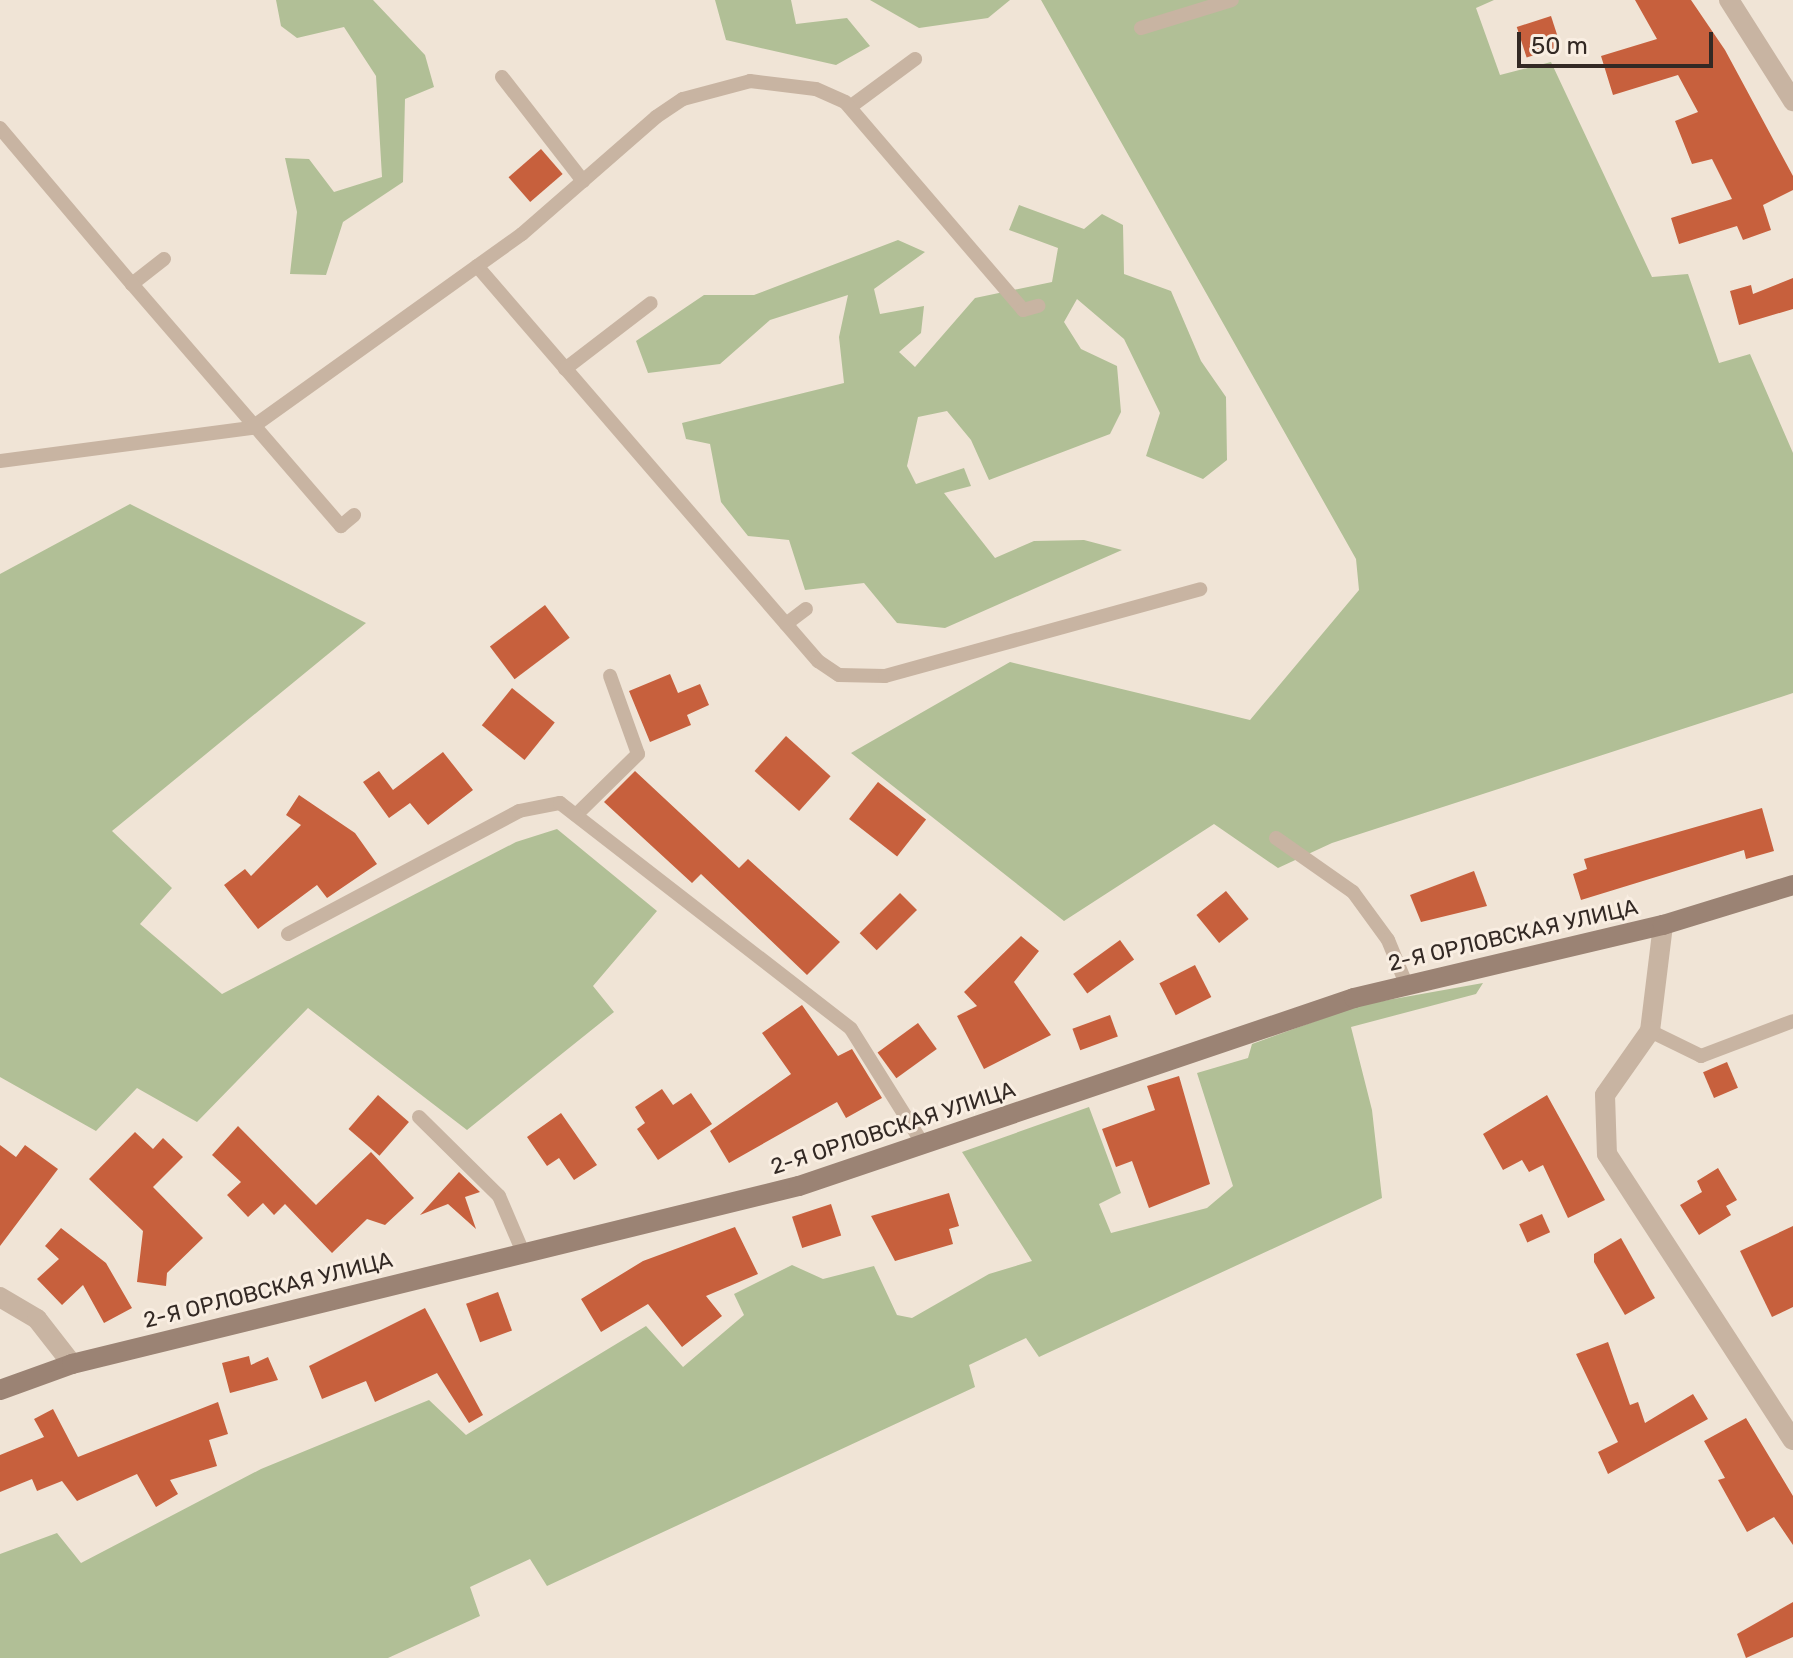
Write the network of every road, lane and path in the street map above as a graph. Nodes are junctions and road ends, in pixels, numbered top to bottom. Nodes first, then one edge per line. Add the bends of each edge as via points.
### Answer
1 (1232, 0) edge
2 (1729, 0) edge
3 (1141, 28) dead end
4 (915, 59) dead end
5 (502, 77) dead end
6 (1793, 101) edge
7 (850, 107) junction
8 (0, 128) edge
9 (583, 181) junction
10 (164, 259) dead end
11 (477, 266) junction
12 (132, 284) junction
13 (651, 303) dead end
14 (1038, 306) dead end
15 (565, 369) junction
16 (251, 428) junction
17 (0, 461) edge
18 (354, 515) dead end
19 (1200, 589) dead end
20 (806, 609) dead end
21 (786, 624) junction
22 (610, 676) dead end
23 (576, 815) junction
24 (1276, 838) dead end
25 (1793, 885) edge
26 (1663, 925) junction
27 (288, 934) dead end
28 (1407, 986) junction
29 (1793, 1021) edge
30 (1650, 1031) junction
31 (419, 1117) dead end
32 (924, 1146) junction
33 (522, 1250) junction
34 (0, 1297) edge
35 (72, 1364) junction
36 (0, 1390) edge
37 (1793, 1440) edge

1 - 3 lane
2 - 6 street
4 - 7 lane
5 - 9 lane
7 - 9 lane via 816,89 750,81 720,86 656,117
7 - 14 lane via 1023,310
8 - 12 lane
9 - 11 lane
10 - 12 lane
11 - 15 lane
11 - 16 lane
12 - 16 lane
13 - 15 lane
15 - 21 lane
16 - 17 lane
16 - 18 lane via 341,526
19 - 21 lane via 885,676 839,675
20 - 21 lane
22 - 23 lane via 638,754
23 - 27 lane via 560,803 519,811
23 - 32 lane via 851,1029
24 - 28 lane via 1353,892 1388,940
25 - 26 street, 2-Я ОРЛОВСКАЯ УЛИЦА
26 - 28 street, 2-Я ОРЛОВСКАЯ УЛИЦА
26 - 30 street
28 - 32 street, 2-Я ОРЛОВСКАЯ УЛИЦА
29 - 30 lane via 1701,1056
30 - 37 street via 1605,1095 1607,1154
31 - 33 lane via 499,1196
32 - 33 street, 2-Я ОРЛОВСКАЯ УЛИЦА via 799,1186
33 - 35 street, 2-Я ОРЛОВСКАЯ УЛИЦА
34 - 35 street via 37,1319
35 - 36 street, 2-Я ОРЛОВСКАЯ УЛИЦА

